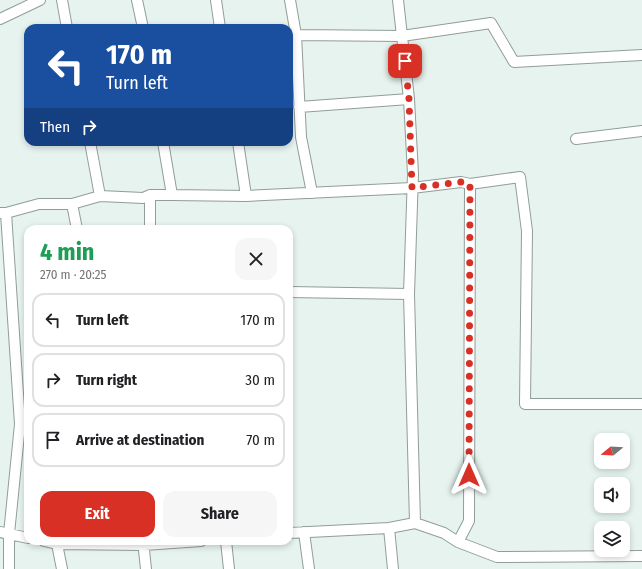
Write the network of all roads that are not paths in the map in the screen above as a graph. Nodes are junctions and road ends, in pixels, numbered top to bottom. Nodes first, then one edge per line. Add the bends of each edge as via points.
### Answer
1 (40, 0) edge
2 (62, 0) edge
3 (137, 0) edge
4 (216, 0) edge
5 (290, 0) edge
6 (398, 0) edge
7 (0, 19) edge
8 (66, 24) edge
9 (143, 24) edge
10 (219, 24) edge
11 (296, 35) junction
12 (402, 36) junction
13 (642, 55) edge
14 (409, 99) junction
15 (299, 107) junction
16 (642, 131) edge
17 (576, 139) dead end
18 (91, 146) edge
19 (164, 146) edge
20 (239, 146) edge
21 (470, 184) junction
22 (412, 188) junction
23 (312, 193) junction
24 (150, 195) junction
25 (172, 195) junction
26 (100, 196) junction
27 (246, 196) junction
28 (72, 204) junction
29 (3, 213) edge
30 (76, 225) edge
31 (150, 225) edge
32 (293, 292) edge
33 (409, 294) junction
34 (642, 404) edge
35 (415, 524) junction
36 (389, 528) junction
37 (304, 532) junction
38 (4, 533) edge
39 (293, 533) edge
40 (24, 537) edge
41 (458, 542) junction
42 (58, 545) edge
43 (143, 545) edge
44 (226, 545) edge
45 (642, 556) edge
46 (9, 569) edge
47 (62, 569) edge
48 (146, 569) edge
49 (229, 569) edge
50 (309, 569) edge
51 (394, 569) edge

1 - 7 street
2 - 8 street
3 - 9 street
4 - 10 street
5 - 11 street
6 - 12 street
11 - 12 street
11 - 15 street
12 - 13 street via 490,23 514,62
12 - 14 street
14 - 15 street
14 - 22 street
15 - 23 street via 301,137
16 - 17 street
18 - 26 street
19 - 25 street
20 - 27 street
21 - 22 street via 461,182
21 - 34 street via 520,177 528,231 526,404
21 - 41 street via 469,521
22 - 23 street
22 - 33 street
23 - 27 street
24 - 25 street
24 - 26 street via 143,198
24 - 31 street
25 - 27 street
26 - 28 street
28 - 29 street via 39,204
28 - 30 street
29 - 38 street via 20,424
32 - 33 street
33 - 35 street
35 - 36 street
35 - 41 street via 444,533
36 - 37 street
36 - 51 street
37 - 39 street
37 - 50 street
38 - 40 street
38 - 46 street
41 - 45 street via 497,557
42 - 47 street
43 - 48 street
44 - 49 street

